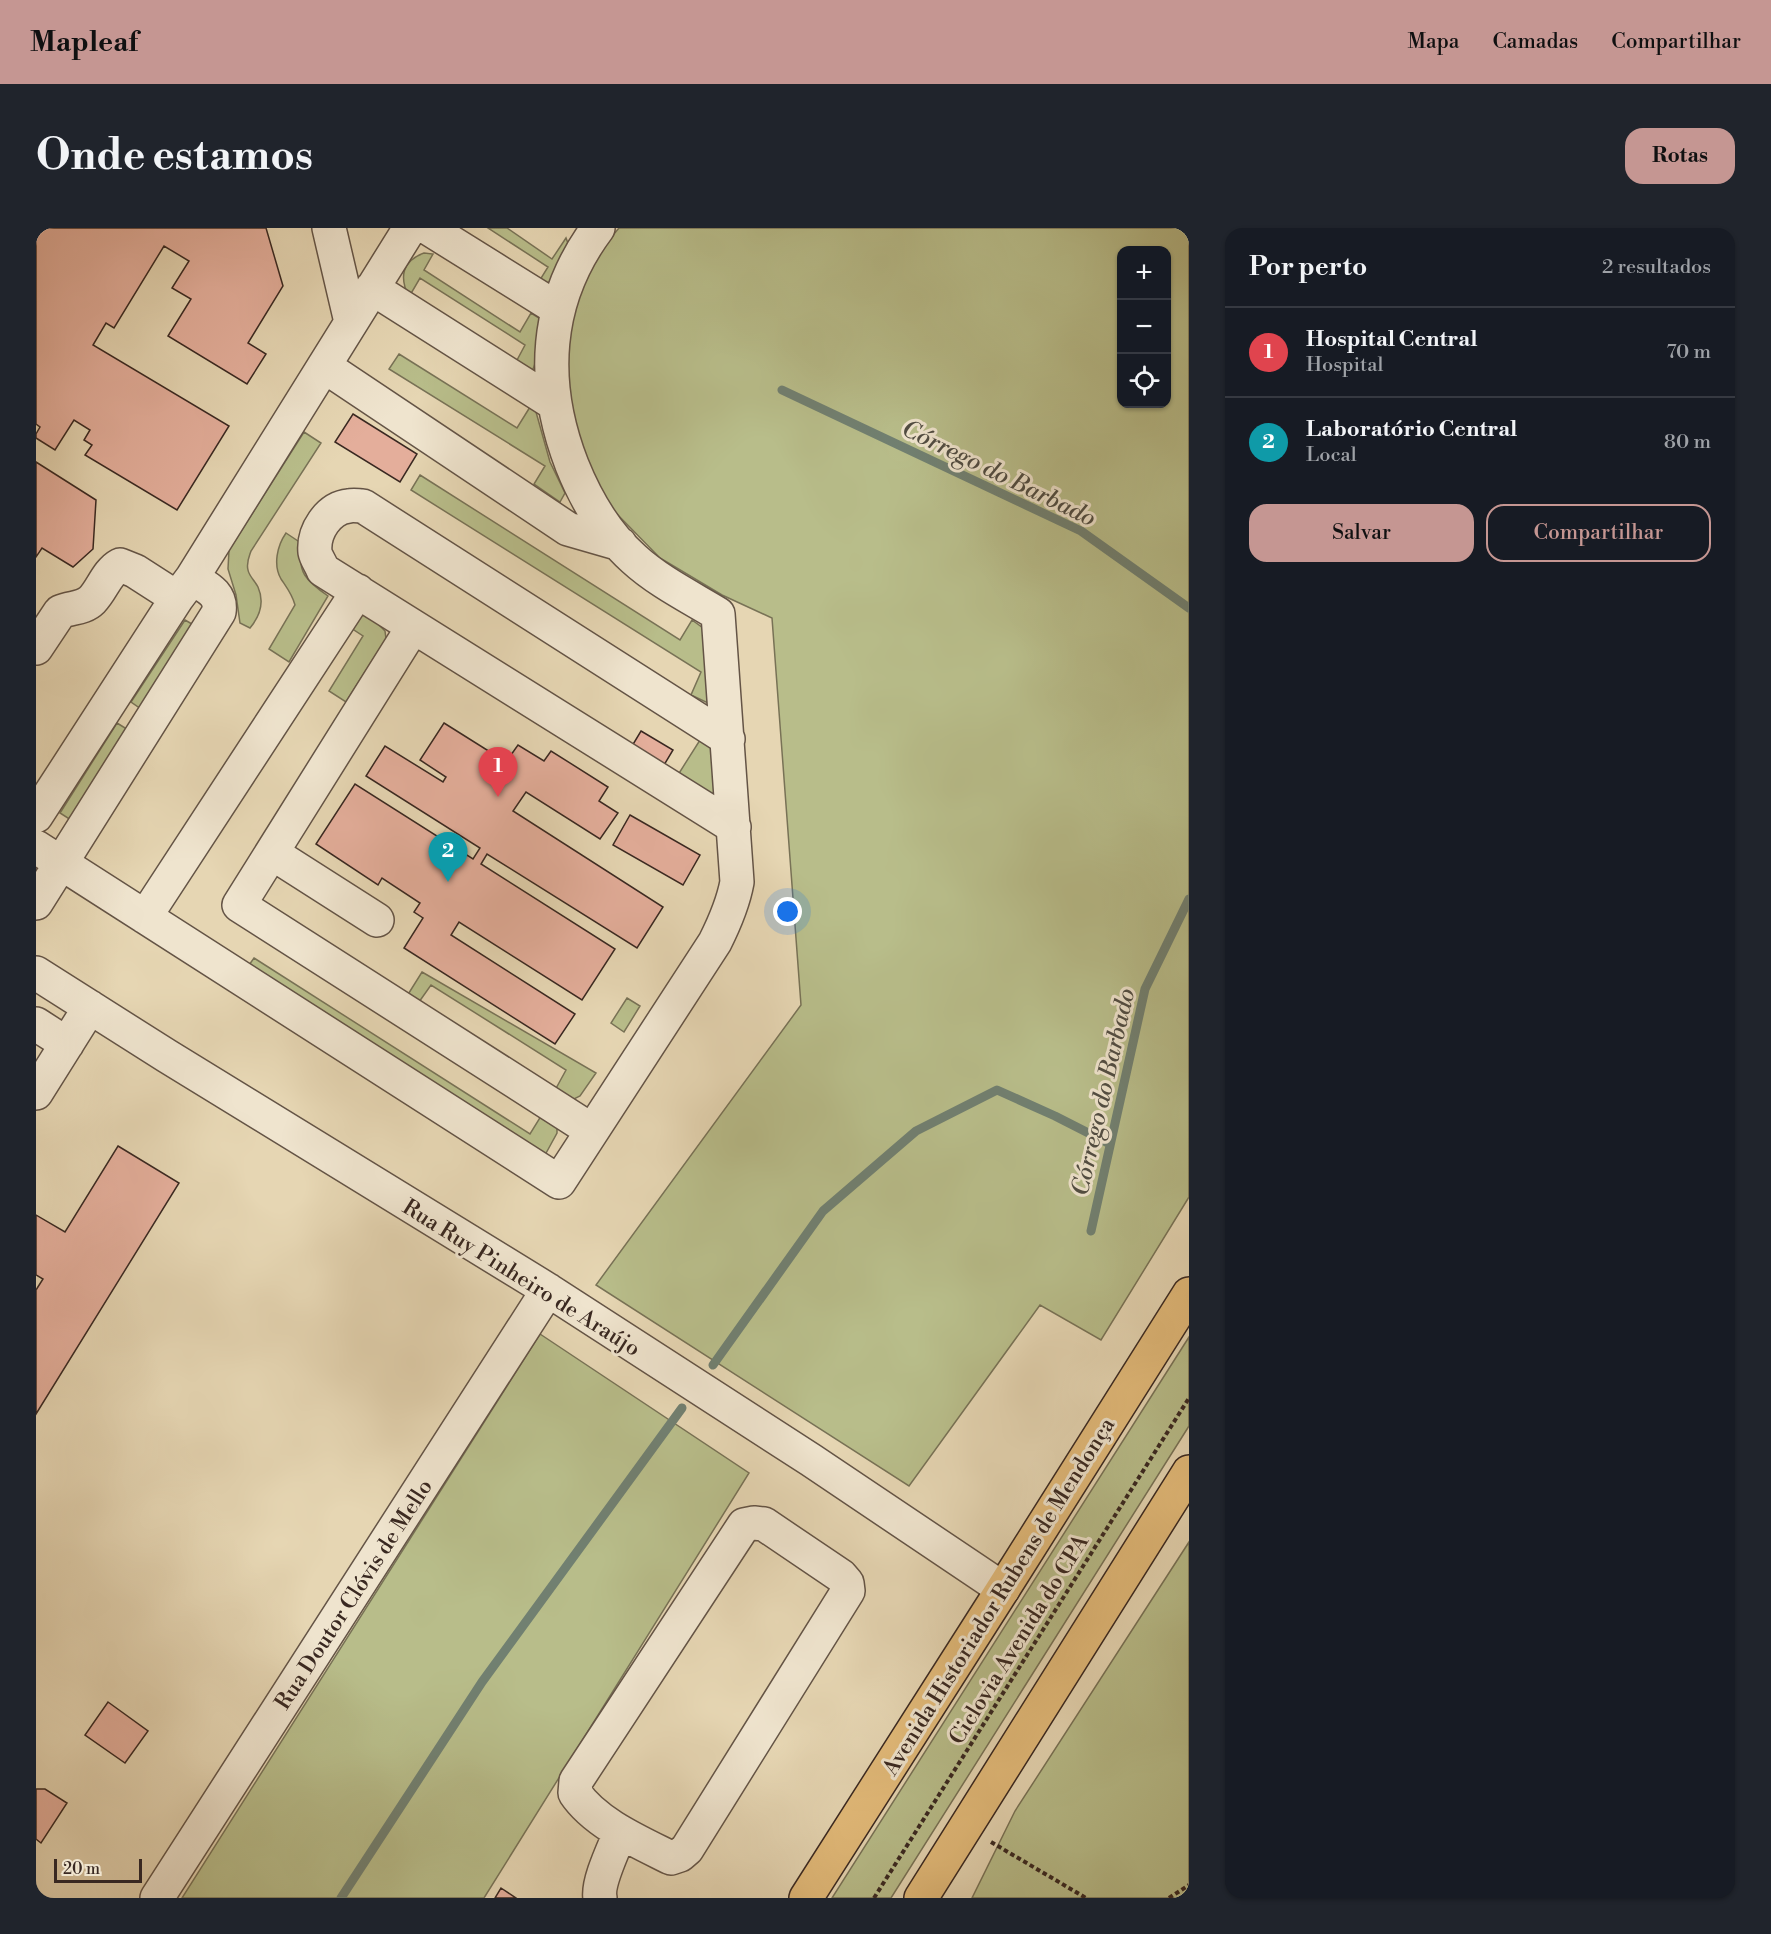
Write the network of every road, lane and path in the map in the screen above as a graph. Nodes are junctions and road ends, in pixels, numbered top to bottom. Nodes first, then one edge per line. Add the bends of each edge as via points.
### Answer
1 (329, 228) edge
2 (410, 228) edge
3 (428, 228) edge
4 (589, 231) edge
5 (372, 288) junction
6 (558, 309) junction
7 (351, 322) junction
8 (324, 366) junction
9 (555, 404) junction
10 (620, 544) junction
11 (185, 588) junction
12 (358, 591) junction
13 (413, 627) junction
14 (36, 648) edge
15 (111, 700) junction
16 (149, 722) junction
17 (728, 739) junction
18 (36, 816) edge
19 (734, 827) junction
20 (272, 853) junction
21 (49, 855) edge
22 (36, 903) edge
23 (145, 917) junction
24 (377, 920) dead end
25 (36, 973) edge
26 (90, 1007) junction
27 (36, 1024) edge
28 (67, 1044) junction
29 (36, 1093) edge
30 (591, 1130) junction
31 (548, 1290) junction
32 (1189, 1294) edge
33 (1189, 1398) edge
34 (1189, 1472) edge
35 (1003, 1589) junction
36 (966, 1827) junction
37 (620, 1833) junction
38 (1189, 1885) edge
39 (157, 1898) edge
40 (600, 1898) edge
41 (806, 1898) edge
42 (874, 1898) edge
43 (921, 1898) edge
44 (1086, 1898) edge
45 (1169, 1898) edge

1 - 7 street
2 - 5 street
3 - 6 street
4 - 6 street
5 - 7 street
5 - 9 street
6 - 9 street via 552,351
7 - 8 street
8 - 10 street via 568,529
8 - 11 street
9 - 10 street via 579,482
10 - 17 street via 652,573 718,614
11 - 14 street via 116,566 91,601 60,612
11 - 15 street
11 - 16 street via 216,595 219,612
12 - 13 street
12 - 17 street via 323,570 315,554 315,539 322,524 331,513 347,506 363,506
12 - 23 street
13 - 19 street
13 - 20 street
15 - 16 street
15 - 18 street
16 - 21 street
17 - 19 street
19 - 30 street via 737,882 728,917
20 - 24 street
20 - 30 street via 239,905
21 - 22 street
21 - 23 street
23 - 30 street via 559,1182
25 - 26 street, Rua Ruy Pinheiro de Araújo
26 - 28 street
26 - 31 street, Rua Ruy Pinheiro de Araújo
27 - 28 street
28 - 29 street
31 - 35 street, Rua Ruy Pinheiro de Araújo
31 - 39 street, Rua Doutor Clóvis de Mello
32 - 35 main road, Avenida Historiador Rubens de Mendonça
33 - 42 path, Ciclovia Avenida do CPA
34 - 36 main road
35 - 41 main road, Avenida Historiador Rubens de Mendonça
36 - 43 main road
36 - 44 path
37 - 37 street via 581,1802 575,1793 576,1782 744,1525 764,1524 841,1576 848,1591 687,1849 671,1858
37 - 40 street via 601,1884
38 - 45 path

